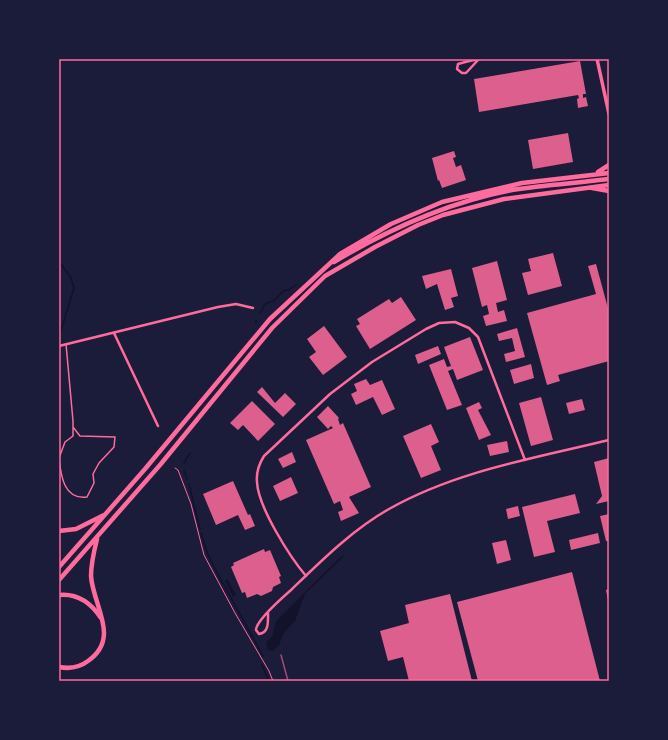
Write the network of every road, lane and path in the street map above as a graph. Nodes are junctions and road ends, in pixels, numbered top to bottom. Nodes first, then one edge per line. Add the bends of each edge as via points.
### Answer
1 (479, 59) edge
2 (597, 59) edge
3 (609, 114) edge
4 (609, 165) edge
5 (609, 173) edge
6 (585, 175) junction
7 (609, 179) edge
8 (609, 185) edge
9 (589, 187) junction
10 (609, 192) edge
11 (364, 245) junction
12 (321, 271) junction
13 (325, 276) junction
14 (253, 308) dead end
15 (114, 332) junction
16 (66, 344) junction
17 (59, 346) edge
18 (158, 426) dead end
19 (73, 427) junction
20 (609, 440) edge
21 (59, 459) edge
22 (525, 460) junction
23 (175, 468) dead end
24 (108, 512) junction
25 (59, 531) edge
26 (97, 539) junction
27 (59, 567) edge
28 (306, 576) junction
29 (59, 580) edge
30 (59, 596) edge
31 (268, 614) junction
32 (103, 621) junction
33 (59, 667) edge
34 (273, 681) edge

1 - 1 street via 458,64 457,69 466,73
2 - 3 street
4 - 6 highway via 601,171
5 - 6 highway
6 - 12 highway via 501,187 442,202 364,238
7 - 11 highway via 523,189 489,196 435,212
8 - 9 highway
9 - 10 highway
9 - 13 highway via 504,198 443,215 381,244
11 - 12 highway
11 - 13 highway
12 - 24 highway via 291,297 253,337
13 - 26 highway via 272,328
14 - 15 street via 227,305
15 - 16 street
15 - 18 street
16 - 17 street
16 - 19 lane
19 - 21 lane via 73,436 65,442
19 - 21 lane via 80,436 115,437 114,447 99,463 93,474 94,483 86,497 72,495 62,481
20 - 22 street
22 - 28 street via 430,489 391,508 350,536
22 - 28 street via 478,336 459,323 433,325 372,362 329,395 264,456 259,464 257,484 261,500 287,553
23 - 34 path via 191,504 204,555
24 - 25 highway via 76,529
24 - 27 highway
26 - 29 highway
26 - 32 highway via 91,575
28 - 31 street
30 - 32 highway via 75,596 88,603
31 - 31 street via 256,626 259,634 266,630
32 - 33 highway via 104,636 95,656 78,666

